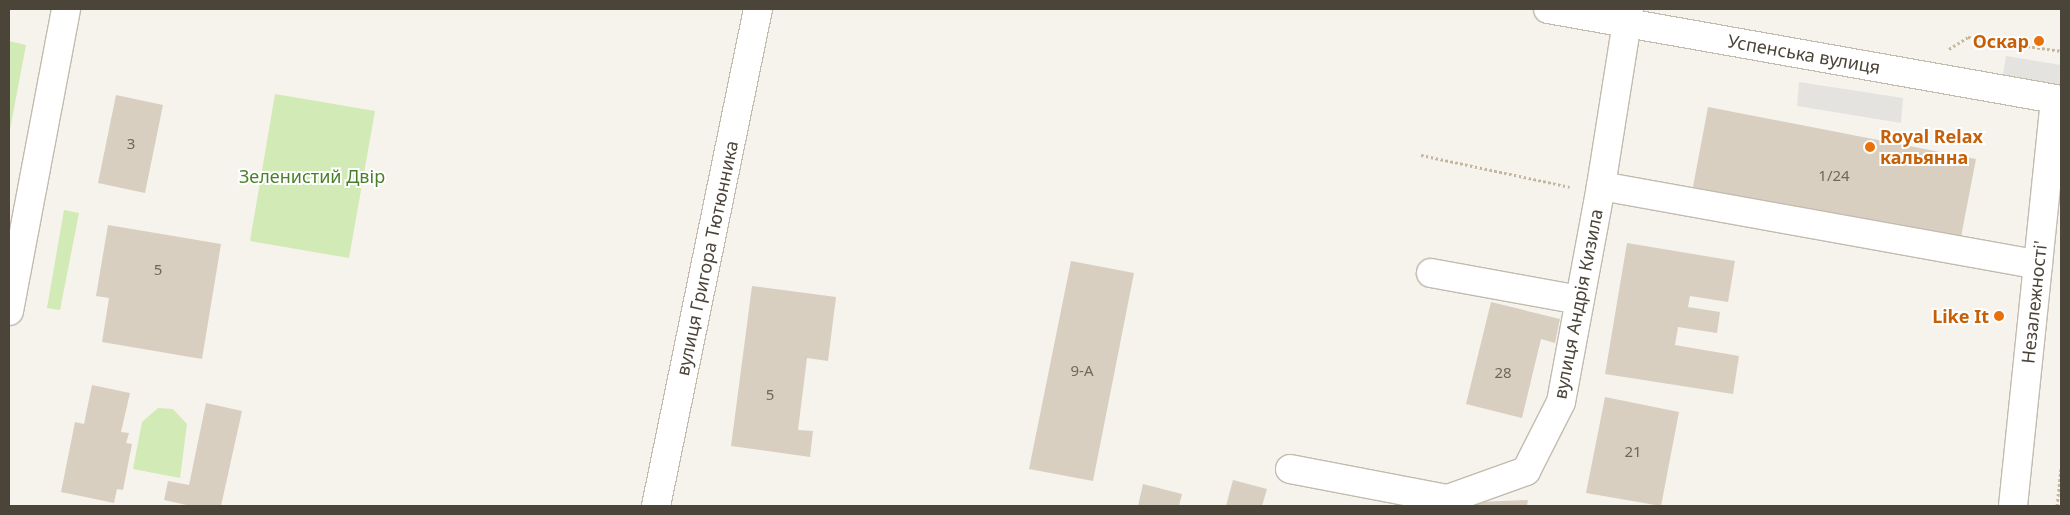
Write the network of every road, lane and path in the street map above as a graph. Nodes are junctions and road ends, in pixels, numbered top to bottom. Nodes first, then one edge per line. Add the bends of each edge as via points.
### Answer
1 (66, 9) edge
2 (758, 9) edge
3 (1548, 9) edge
4 (1629, 16) edge
5 (1938, 48) dead end
6 (2061, 51) edge
7 (2058, 99) edge
8 (1421, 155) dead end
9 (1600, 190) junction
10 (2038, 266) junction
11 (1431, 273) dead end
12 (1580, 300) junction
13 (9, 311) edge
14 (1290, 469) dead end
15 (2061, 469) edge
16 (656, 506) edge
17 (2013, 506) edge
18 (2057, 506) edge

1 - 13 street
2 - 16 street, вулиця Григора Тютюнника
3 - 4 street, Успенська вулиця
4 - 7 street, Успенська вулиця
4 - 9 street, вулиця Андрія Кизила
5 - 6 path via 1948,50 1968,37
7 - 10 street, Незалежності'
8 - 9 path
9 - 10 street
9 - 12 street, вулиця Андрія Кизила
10 - 17 street, Незалежності'
11 - 12 street
12 - 14 street, вулиця Андрія Кизила via 1561,402 1526,471 1448,499
15 - 18 path

